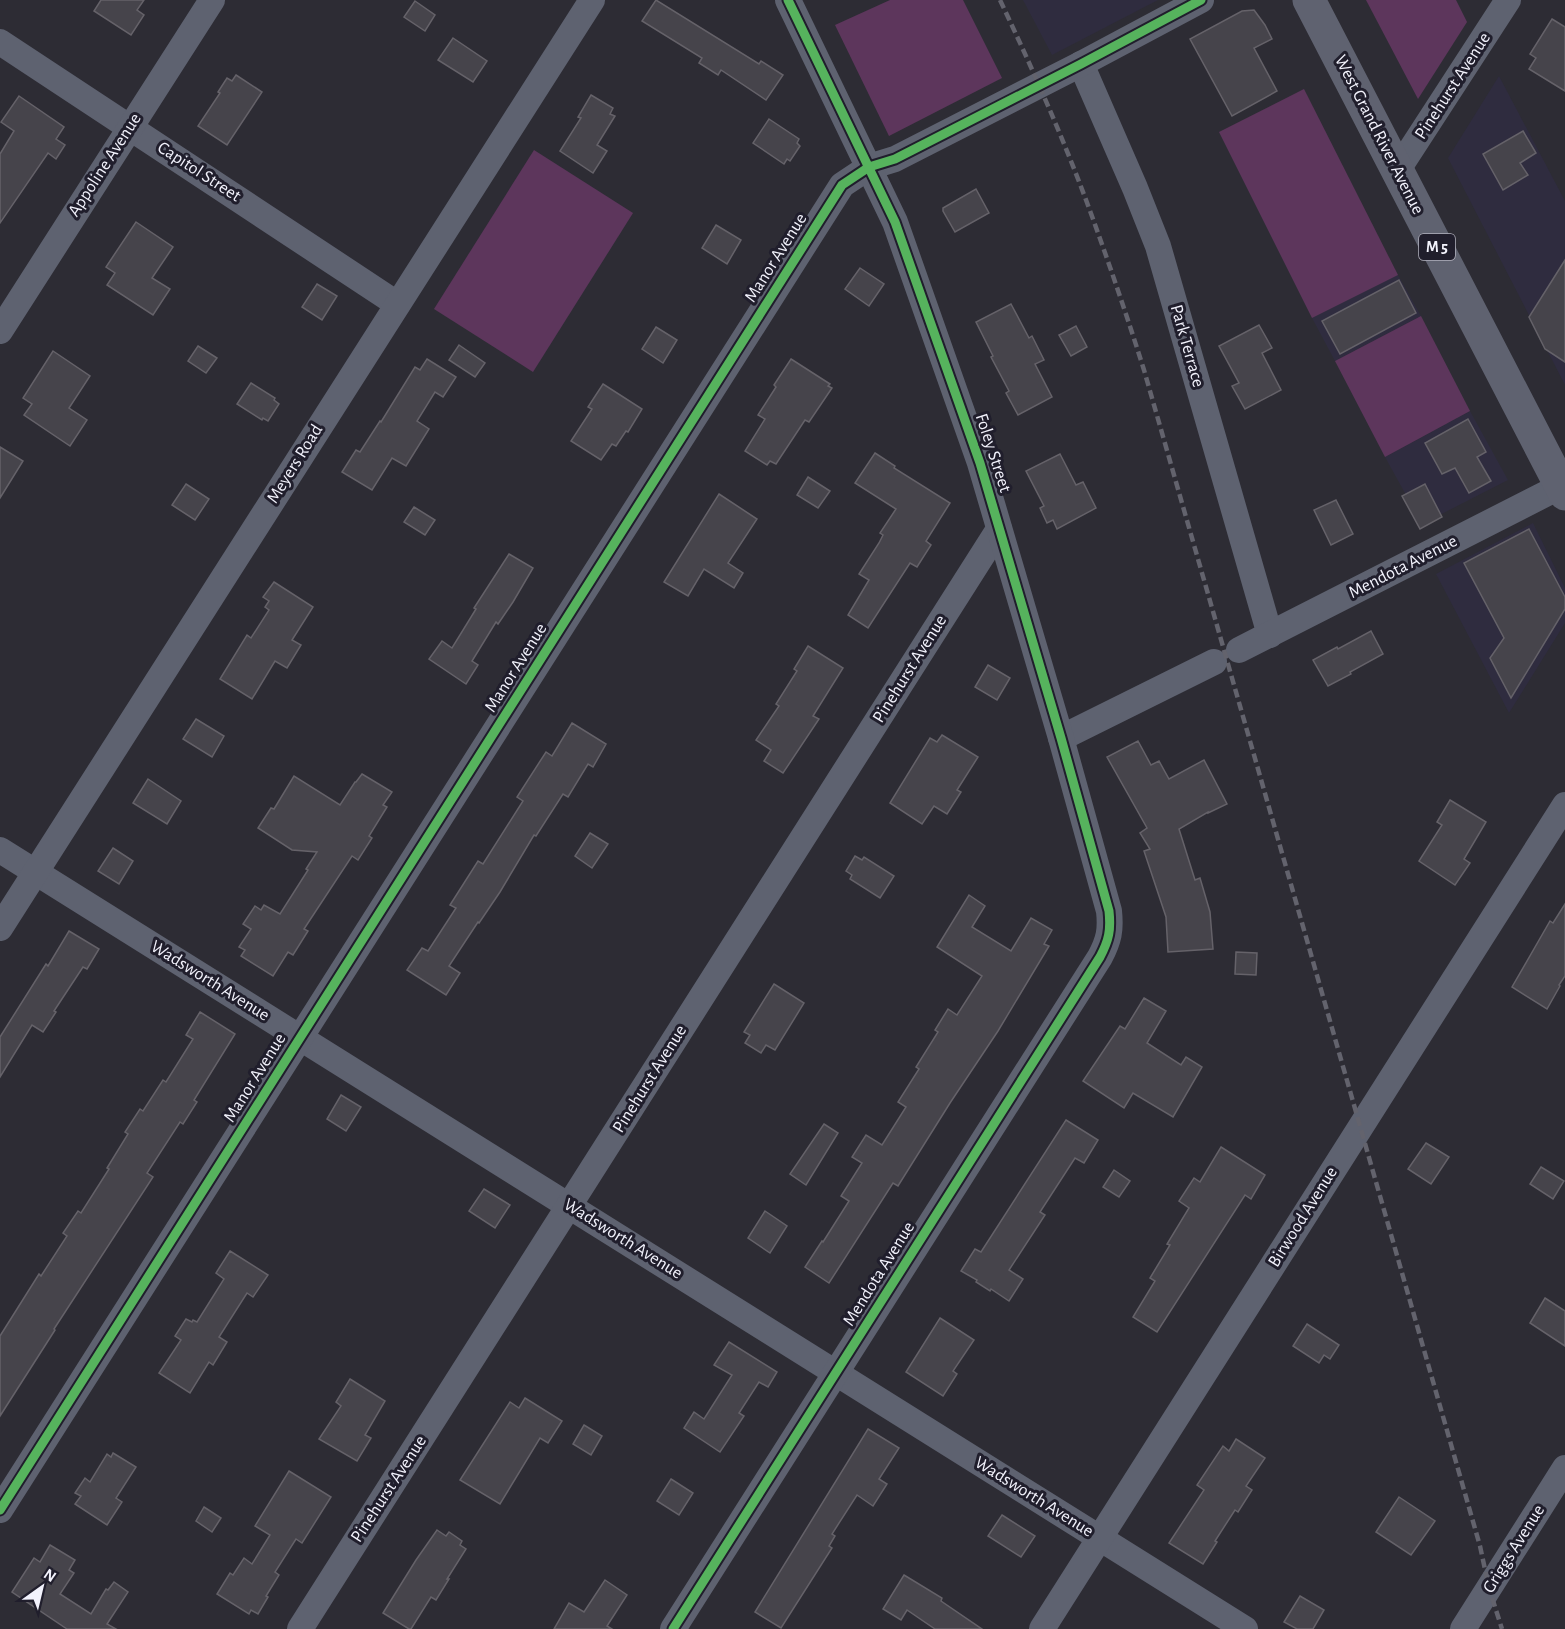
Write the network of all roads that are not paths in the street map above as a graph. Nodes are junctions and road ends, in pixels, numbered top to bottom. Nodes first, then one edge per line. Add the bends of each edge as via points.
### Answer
1 (212, 0) edge
2 (592, 0) edge
3 (788, 0) edge
4 (1201, 0) edge
5 (1309, 0) edge
6 (1509, 0) edge
7 (0, 42) edge
8 (1081, 64) junction
9 (130, 126) junction
10 (869, 167) junction
11 (1398, 171) junction
12 (397, 304) junction
13 (0, 331) edge
14 (1564, 488) edge
15 (999, 529) junction
16 (1270, 635) junction
17 (1239, 650) dead end
18 (1214, 662) dead end
19 (1061, 738) junction
20 (1565, 805) edge
21 (0, 850) edge
22 (35, 872) junction
23 (0, 928) edge
24 (1109, 935) joint
25 (301, 1038) junction
26 (570, 1206) junction
27 (836, 1373) junction
28 (1565, 1468) edge
29 (0, 1510) edge
30 (1100, 1538) junction
31 (300, 1629) edge
32 (673, 1629) edge
33 (1042, 1629) edge
34 (1245, 1629) edge
35 (1463, 1629) edge

1 - 9 street, Appoline Avenue
2 - 12 street, Meyers Road
3 - 10 street, Foley Street
4 - 8 street, Manor Avenue
5 - 11 main road, West Grand River Avenue / M 5
6 - 11 street, Pinehurst Avenue
7 - 9 street, Capitol Street
8 - 10 street, Manor Avenue via 895,159
8 - 16 street, Park Terrace via 1158,246
9 - 12 street, Capitol Street
9 - 13 street, Appoline Avenue
10 - 15 street, Foley Street via 896,222
10 - 25 street, Manor Avenue via 842,185
11 - 14 main road, West Grand River Avenue / M 5
12 - 22 street, Meyers Road
14 - 16 street, Mendota Avenue
15 - 19 street, Foley Street
15 - 26 street, Pinehurst Avenue
16 - 17 street, Mendota Avenue
18 - 19 street
19 - 24 street, Foley Street via 1109,911
20 - 30 street, Birwood Avenue
21 - 22 street, Wadsworth Avenue
22 - 23 street, Meyers Road
22 - 25 street, Wadsworth Avenue
24 - 27 street, Mendota Avenue via 1101,957
25 - 26 street, Wadsworth Avenue
25 - 29 street, Manor Avenue
26 - 27 street, Wadsworth Avenue
26 - 31 street, Pinehurst Avenue
27 - 30 street, Wadsworth Avenue
27 - 32 street, Mendota Avenue
28 - 35 street, Griggs Avenue
30 - 33 street, Birwood Avenue
30 - 34 street, Wadsworth Avenue

